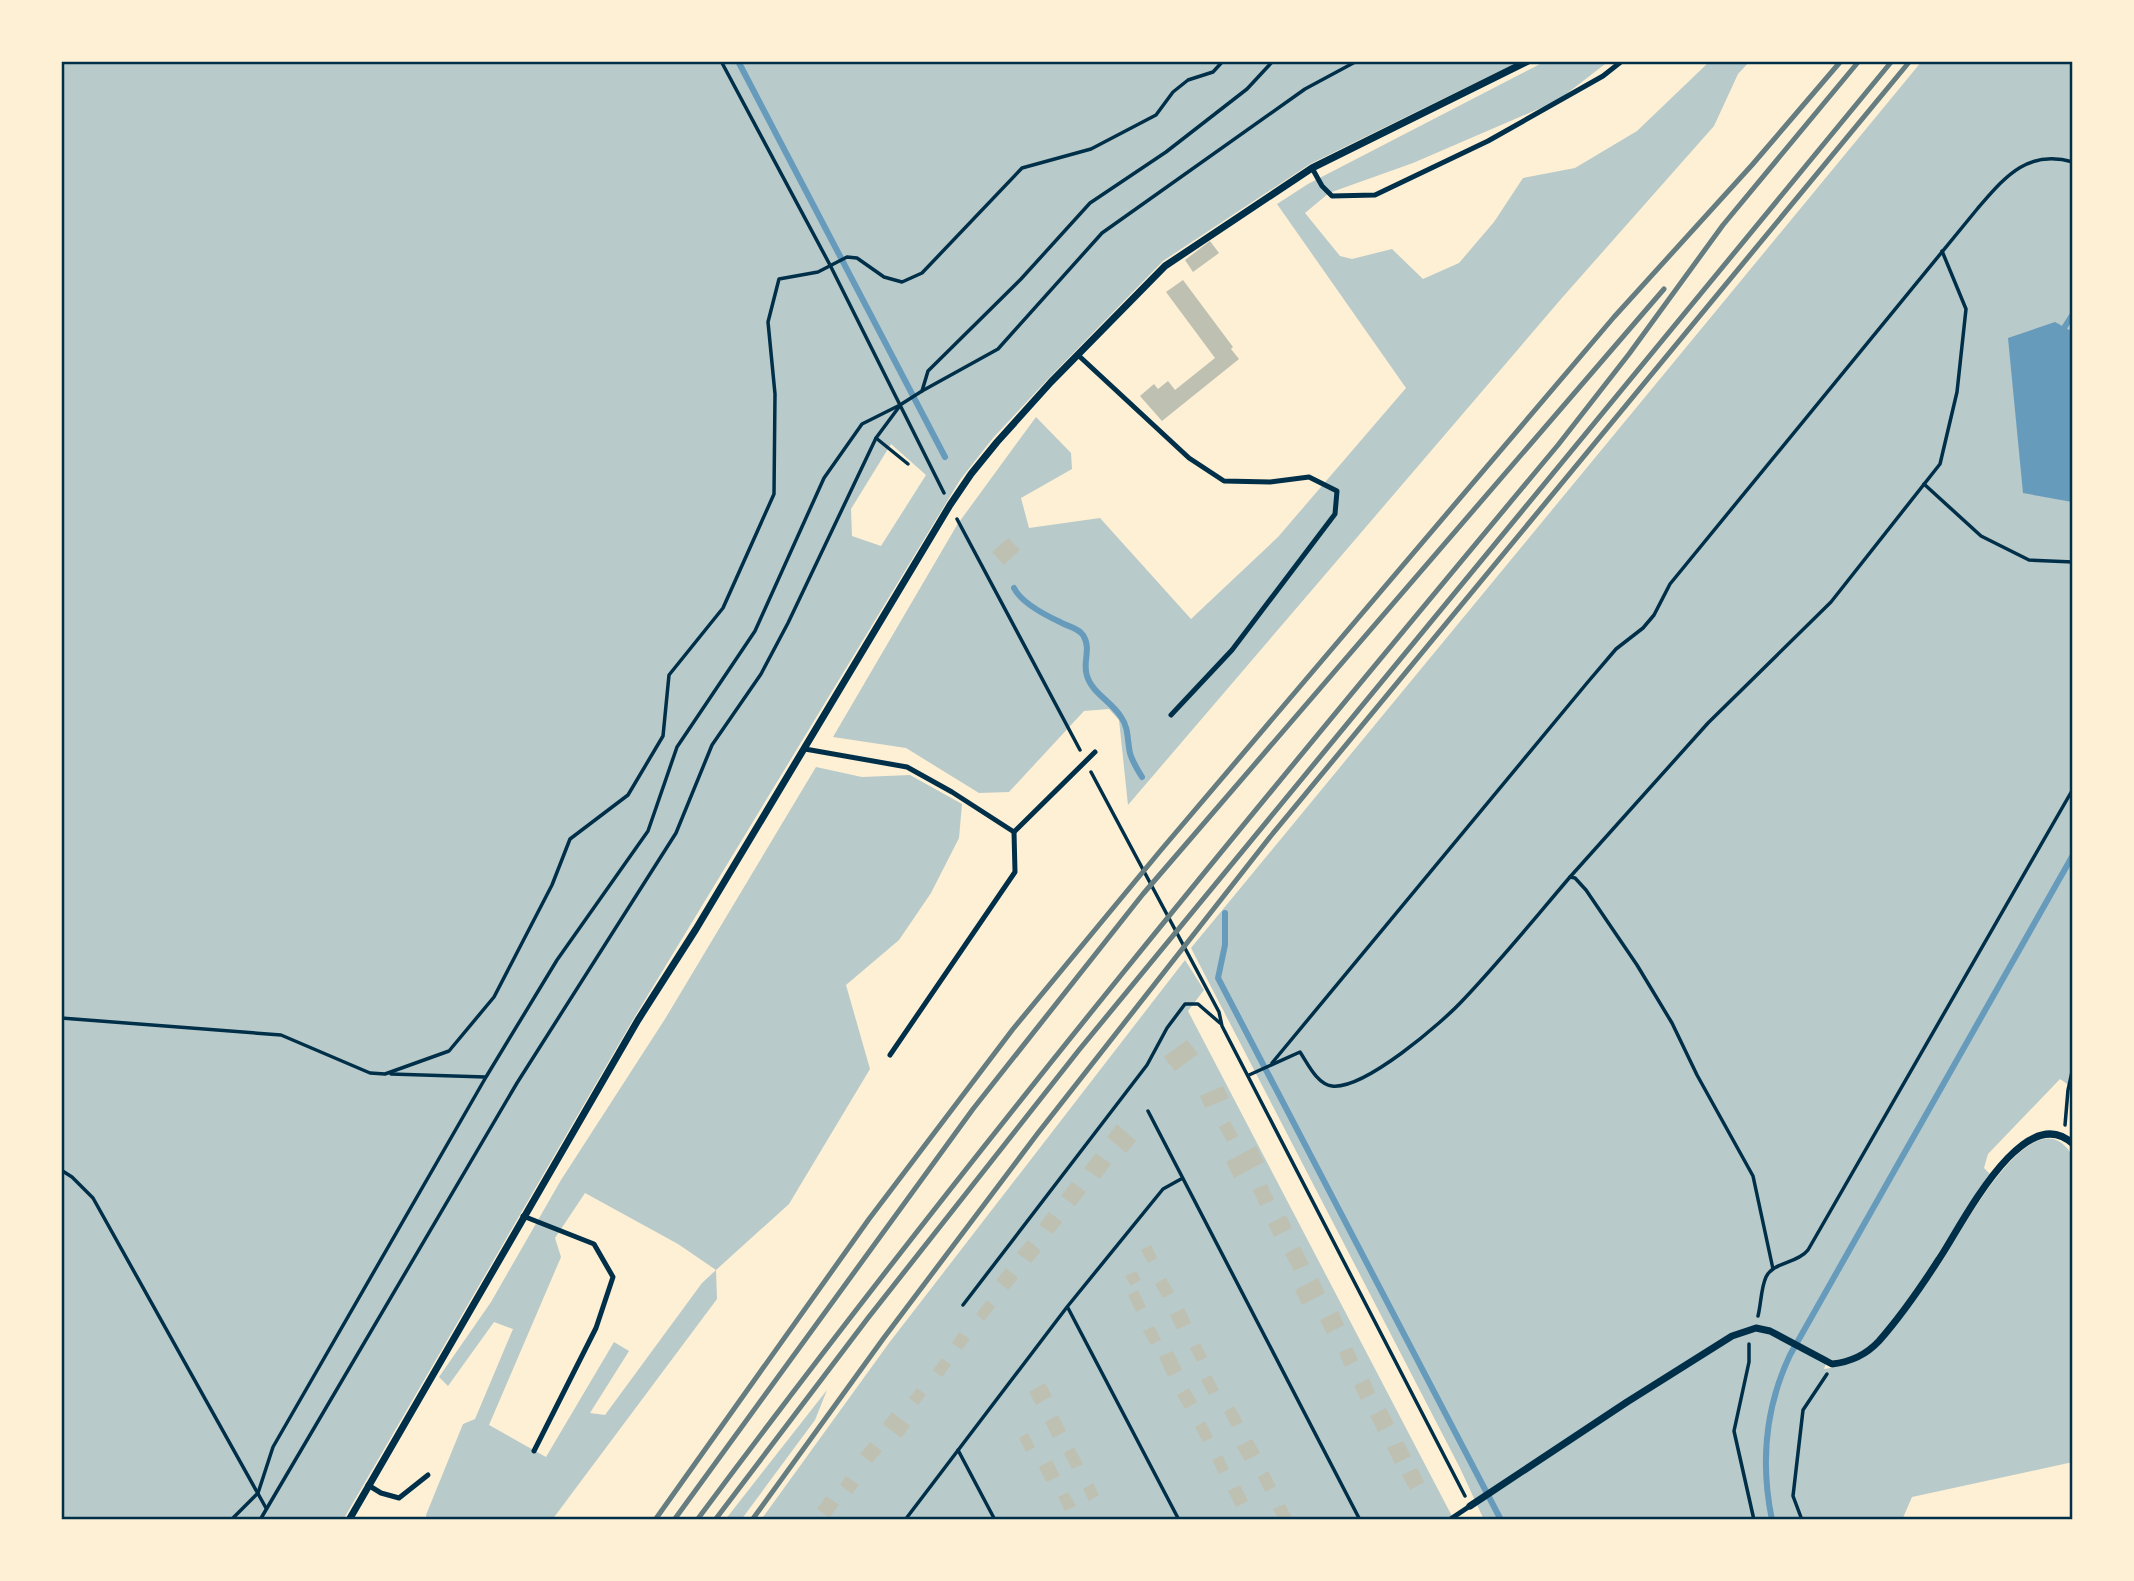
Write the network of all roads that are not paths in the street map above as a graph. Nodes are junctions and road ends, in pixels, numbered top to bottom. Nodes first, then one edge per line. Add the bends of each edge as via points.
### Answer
1 (1528, 61) edge
2 (1622, 61) edge
3 (1312, 168) junction
4 (1078, 355) junction
5 (1171, 715) dead end
6 (805, 749) junction
7 (1095, 752) dead end
8 (1014, 832) junction
9 (890, 1055) dead end
10 (2073, 1144) edge
11 (523, 1216) junction
12 (534, 1451) dead end
13 (428, 1475) dead end
14 (368, 1485) junction
15 (1470, 1506) joint
16 (349, 1520) edge
17 (1449, 1520) edge

1 - 3 street
2 - 3 lane via 1488,141 1375,195 1332,196
3 - 4 street via 1166,266
4 - 5 lane via 1189,458 1224,481 1309,477 1337,491 1335,514 1232,650
4 - 6 street via 971,474
6 - 8 lane via 907,767
6 - 11 street
7 - 8 lane
8 - 9 lane via 1015,872
10 - 15 street via 2056,1136 2034,1138 2006,1158 1878,1342 1852,1360 1832,1364 1776,1334 1753,1329 1732,1335
11 - 12 lane via 594,1244 613,1277 596,1328
11 - 14 street
13 - 14 lane via 399,1498
14 - 16 street
15 - 17 lane

